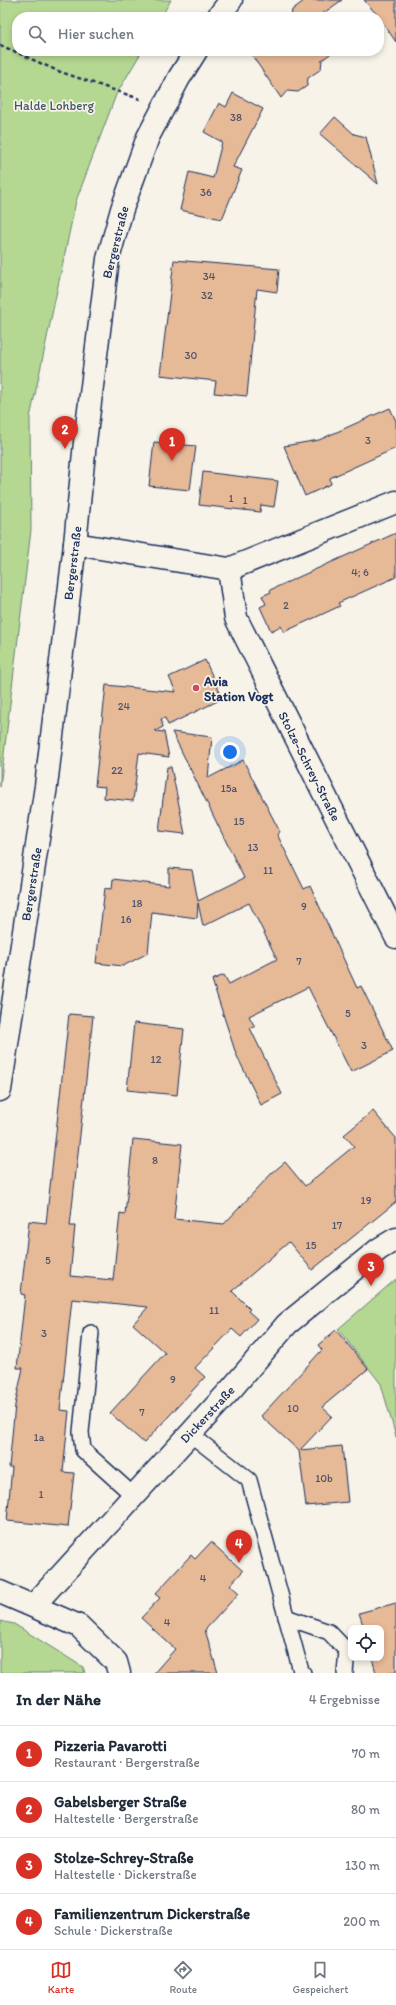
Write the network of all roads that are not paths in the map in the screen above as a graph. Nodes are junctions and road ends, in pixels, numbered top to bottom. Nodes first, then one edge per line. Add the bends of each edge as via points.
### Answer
1 (231, 0) edge
2 (222, 12) edge
3 (193, 56) edge
4 (396, 502) edge
5 (75, 544) junction
6 (229, 569) junction
7 (396, 937) edge
8 (0, 1090) edge
9 (396, 1239) edge
10 (91, 1333) dead end
11 (189, 1433) junction
12 (134, 1496) junction
13 (0, 1592) edge
14 (34, 1605) junction
15 (286, 1617) junction
16 (119, 1673) edge
17 (303, 1673) edge
18 (345, 1673) edge

1 - 2 street
3 - 5 street, Bergerstraße via 163,107 136,168 108,259
4 - 6 street
5 - 6 street
5 - 8 street, Bergerstraße via 46,786
6 - 7 street, Stolze-Schrey-Straße via 236,618
9 - 11 street, Dickerstraße via 379,1249 287,1324
10 - 12 lane via 81,1432 83,1450
11 - 12 street, Dickerstraße
11 - 15 lane via 249,1480
12 - 14 street, Dickerstraße
13 - 14 street
14 - 16 street via 79,1626 116,1662
15 - 17 lane
15 - 18 lane via 329,1632 347,1651

